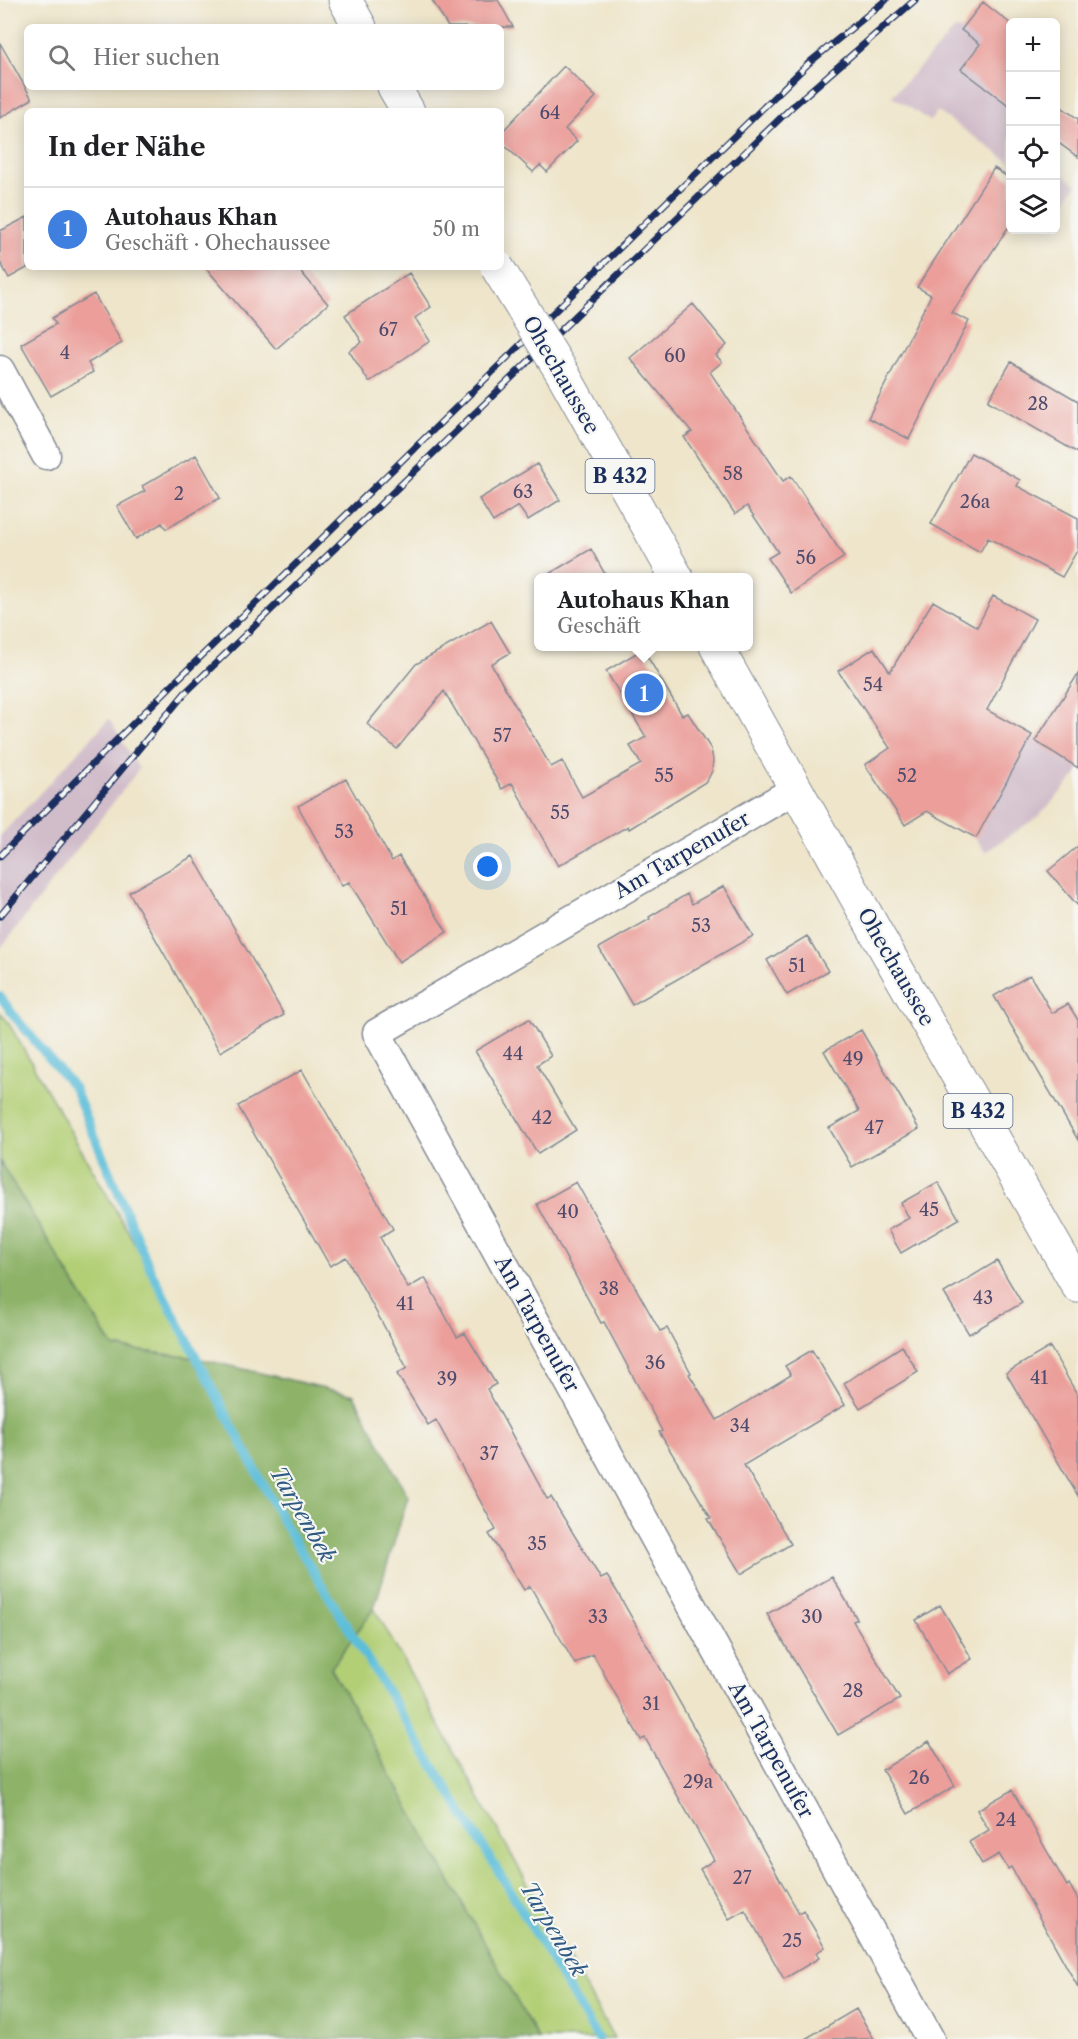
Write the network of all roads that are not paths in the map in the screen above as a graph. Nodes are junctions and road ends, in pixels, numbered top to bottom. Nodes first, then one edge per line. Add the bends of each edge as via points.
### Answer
1 (345, 0) edge
2 (358, 24) edge
3 (396, 90) edge
4 (406, 108) edge
5 (499, 270) edge
6 (0, 370) edge
7 (46, 455) dead end
8 (674, 573) edge
9 (719, 651) edge
10 (796, 789) junction
11 (1078, 1286) edge
12 (930, 2039) edge

1 - 2 main road
3 - 4 main road
5 - 8 main road, Ohechaussee / B 432, bridge
6 - 7 street
9 - 10 main road, Ohechaussee / B 432
10 - 11 main road, Ohechaussee / B 432
10 - 12 street, Am Tarpenufer via 377,1033

